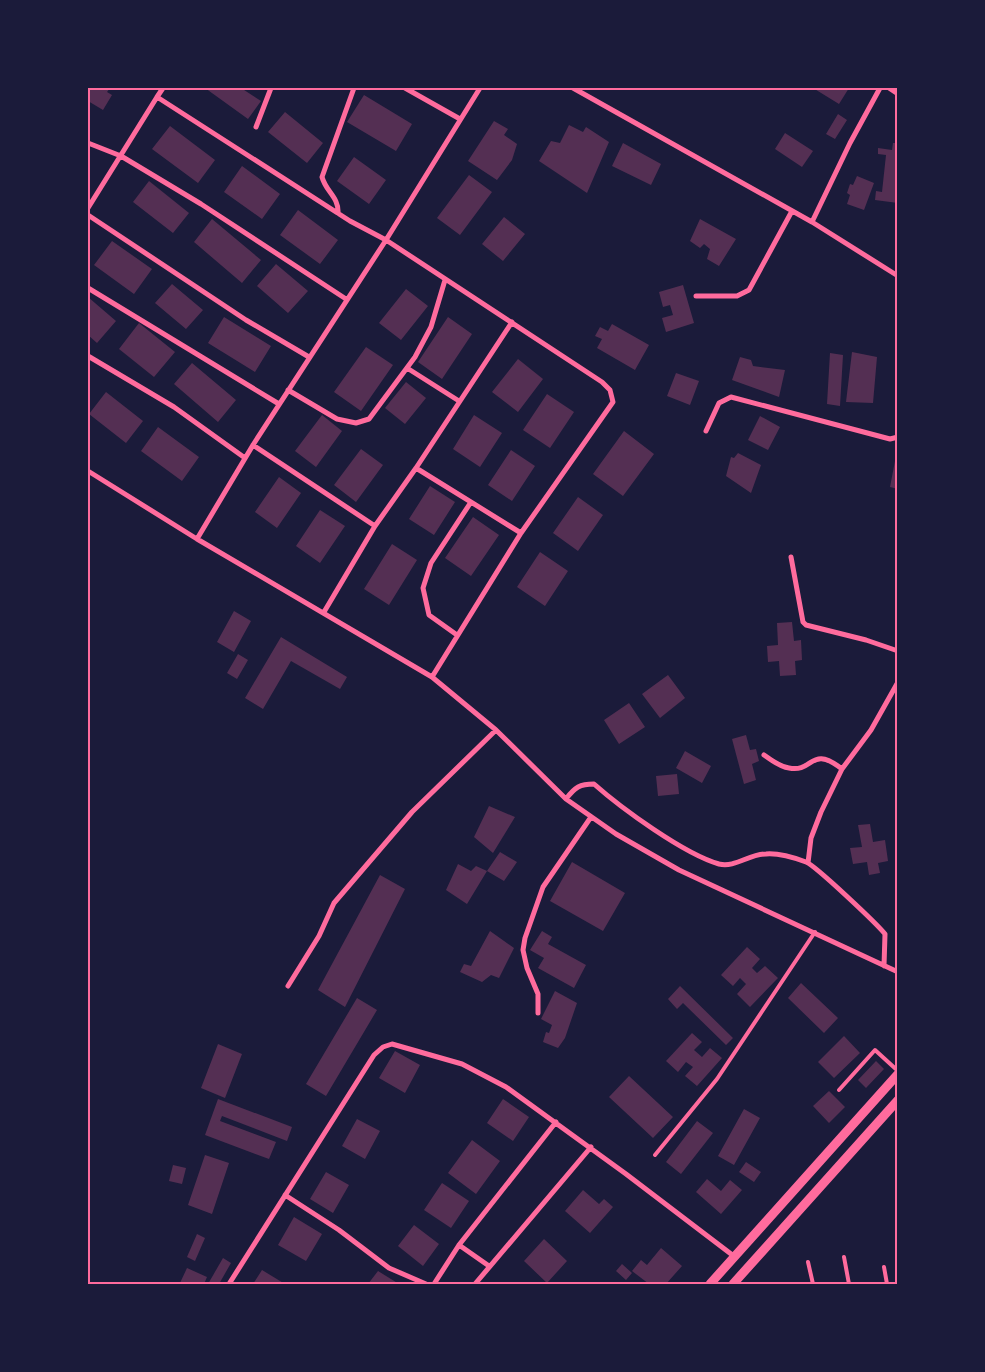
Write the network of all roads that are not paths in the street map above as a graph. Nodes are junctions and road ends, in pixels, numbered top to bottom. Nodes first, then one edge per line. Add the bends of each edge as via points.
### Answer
1 (163, 88) edge
2 (271, 88) edge
3 (354, 88) edge
4 (405, 88) edge
5 (480, 88) edge
6 (573, 88) edge
7 (880, 88) edge
8 (889, 88) edge
9 (898, 94) edge
10 (157, 97) junction
11 (460, 119) junction
12 (256, 127) dead end
13 (88, 144) edge
14 (121, 156) junction
15 (88, 208) edge
16 (792, 211) junction
17 (338, 213) junction
18 (88, 215) edge
19 (812, 222) junction
20 (386, 240) junction
21 (898, 276) edge
22 (445, 280) junction
23 (88, 288) edge
24 (696, 296) dead end
25 (346, 299) junction
26 (512, 322) junction
27 (88, 356) edge
28 (309, 357) junction
29 (407, 368) junction
30 (288, 390) junction
31 (458, 401) junction
32 (280, 404) junction
33 (706, 431) dead end
34 (898, 437) edge
35 (253, 445) junction
36 (245, 458) junction
37 (416, 468) junction
38 (88, 471) edge
39 (471, 502) junction
40 (375, 526) junction
41 (521, 533) junction
42 (197, 539) junction
43 (791, 557) dead end
44 (324, 612) junction
45 (457, 635) junction
46 (898, 651) edge
47 (432, 677) junction
48 (898, 682) edge
49 (496, 730) junction
50 (764, 756) dead end
51 (842, 769) junction
52 (566, 798) junction
53 (591, 817) junction
54 (808, 863) junction
55 (815, 932) junction
56 (884, 966) junction
57 (898, 972) edge
58 (288, 986) dead end
59 (538, 1013) dead end
60 (898, 1072) edge
61 (839, 1090) dead end
62 (898, 1100) edge
63 (556, 1122) junction
64 (591, 1147) junction
65 (654, 1155) dead end
66 (285, 1195) junction
67 (459, 1245) junction
68 (736, 1257) junction
69 (844, 1257) dead end
70 (808, 1262) dead end
71 (489, 1266) junction
72 (884, 1266) dead end
73 (229, 1284) edge
74 (426, 1284) edge
75 (434, 1284) edge
76 (475, 1284) edge
77 (710, 1284) edge
78 (733, 1284) edge
79 (813, 1284) edge
80 (850, 1284) edge
81 (887, 1284) edge

1 - 10 street
2 - 12 street
3 - 17 street via 322,178 324,186 336,199
4 - 11 street
5 - 11 street
6 - 16 street
7 - 19 street
8 - 9 street
10 - 14 street
10 - 17 street
11 - 20 street
13 - 14 street
14 - 15 street
14 - 25 street via 263,243
16 - 19 street
16 - 24 street via 749,290 737,296
17 - 20 street
18 - 28 street via 246,320
19 - 21 street
20 - 22 street
20 - 25 street
22 - 26 street
22 - 29 street via 431,327
23 - 32 street
25 - 28 street
26 - 31 street
26 - 41 street via 602,382 610,390 613,402
27 - 36 street via 174,408
28 - 30 street
29 - 30 street via 369,419 356,423 336,418
29 - 31 street
30 - 32 street
31 - 37 street
32 - 35 street
33 - 34 street via 719,403 731,397 890,439
35 - 36 street
35 - 40 street
36 - 42 street
37 - 39 street
37 - 40 street
38 - 42 street
39 - 41 street
39 - 45 street via 432,563 423,588 429,614
40 - 44 street
41 - 45 street
42 - 44 street
43 - 46 street via 803,622
44 - 47 street
45 - 47 street
47 - 49 street
48 - 51 street via 871,730
49 - 52 street
49 - 58 street via 412,812 334,903 319,936
50 - 51 street via 789,768 828,758
51 - 54 street via 811,838
52 - 53 street
52 - 54 street via 574,788 594,784 652,827 706,860 720,864 729,866 760,854 773,853
53 - 55 street via 679,870
53 - 59 street via 543,887 525,938 523,950 538,994
54 - 56 street via 885,934
55 - 56 street
55 - 65 lane via 717,1079
56 - 57 street
60 - 61 lane via 875,1050
60 - 68 street
62 - 78 street
63 - 64 street
63 - 66 street via 506,1087 462,1064 392,1044 374,1055
63 - 67 street
64 - 68 street
64 - 71 street
66 - 73 street
66 - 74 street via 389,1268
67 - 71 street
67 - 75 street
68 - 77 street
69 - 80 lane
70 - 79 lane
71 - 76 street
72 - 81 lane

